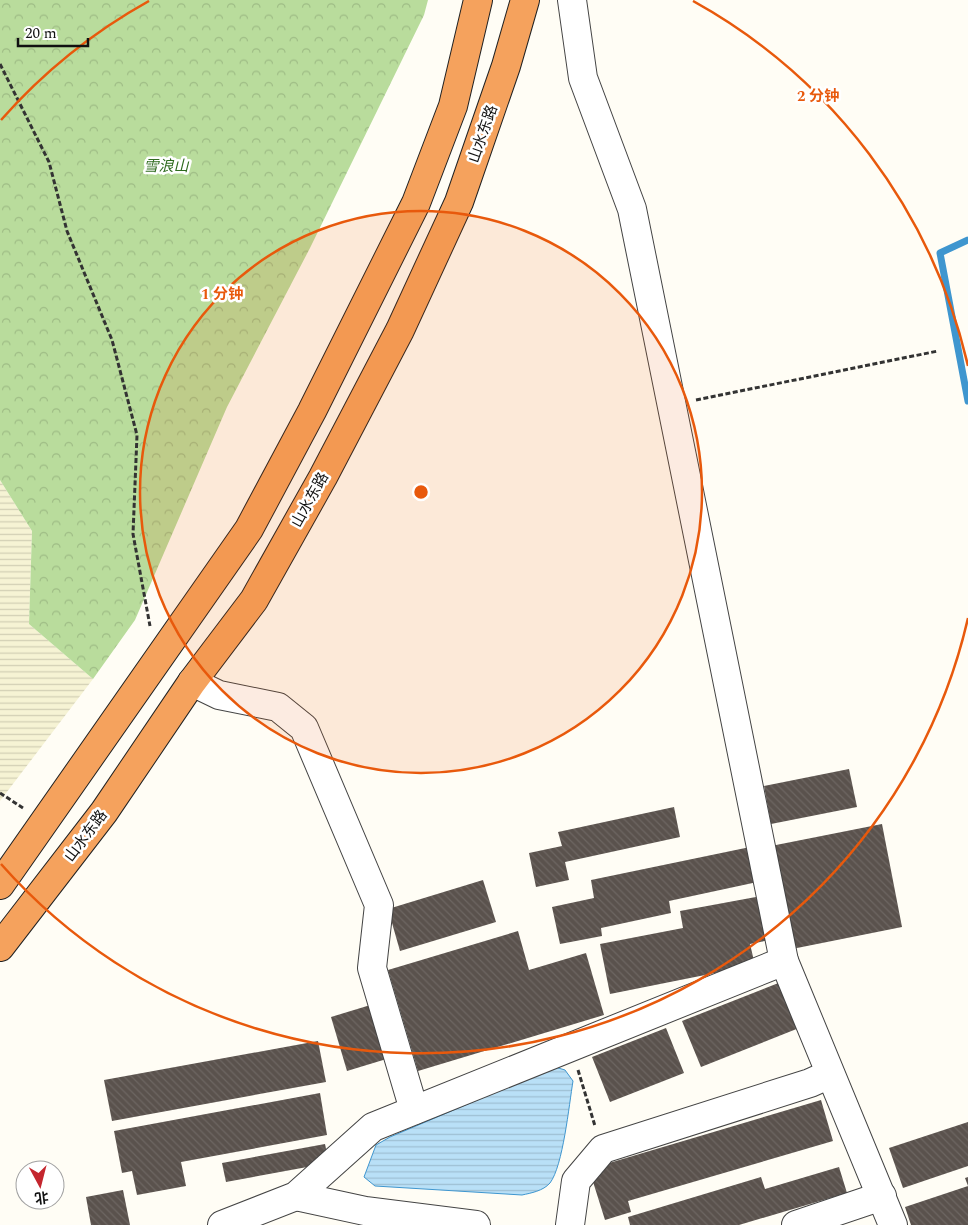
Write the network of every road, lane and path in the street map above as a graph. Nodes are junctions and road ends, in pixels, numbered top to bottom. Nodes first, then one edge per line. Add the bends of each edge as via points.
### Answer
1 (478, 0) edge
2 (525, 0) edge
3 (572, 0) edge
4 (0, 64) edge
5 (938, 351) dead end
6 (673, 405) junction
7 (162, 656) junction
8 (192, 682) junction
9 (0, 885) edge
10 (0, 947) edge
11 (784, 961) junction
12 (571, 1048) junction
13 (830, 1074) junction
14 (414, 1110) junction
15 (603, 1149) junction
16 (296, 1196) junction
17 (882, 1196) junction
18 (222, 1225) edge
19 (476, 1225) edge
20 (570, 1225) edge
21 (796, 1225) edge
22 (892, 1225) edge

1 - 7 highway via 453,106 416,203 249,529
2 - 8 highway, 山水东路 via 459,202 400,330 254,600
3 - 6 street via 583,78 632,209
4 - 7 path via 50,162 67,231 112,340 137,435 133,534 152,635
5 - 6 path
6 - 11 street
7 - 9 highway
8 - 10 highway, 山水东路 via 104,812
8 - 14 street via 219,695 278,707 304,728 379,905 372,968
11 - 12 street
11 - 13 street
12 - 14 street
12 - 15 path
13 - 15 street
13 - 17 street
14 - 16 street via 374,1127
15 - 20 street via 576,1181
16 - 18 street
16 - 19 street via 365,1212
17 - 21 street
17 - 22 street

